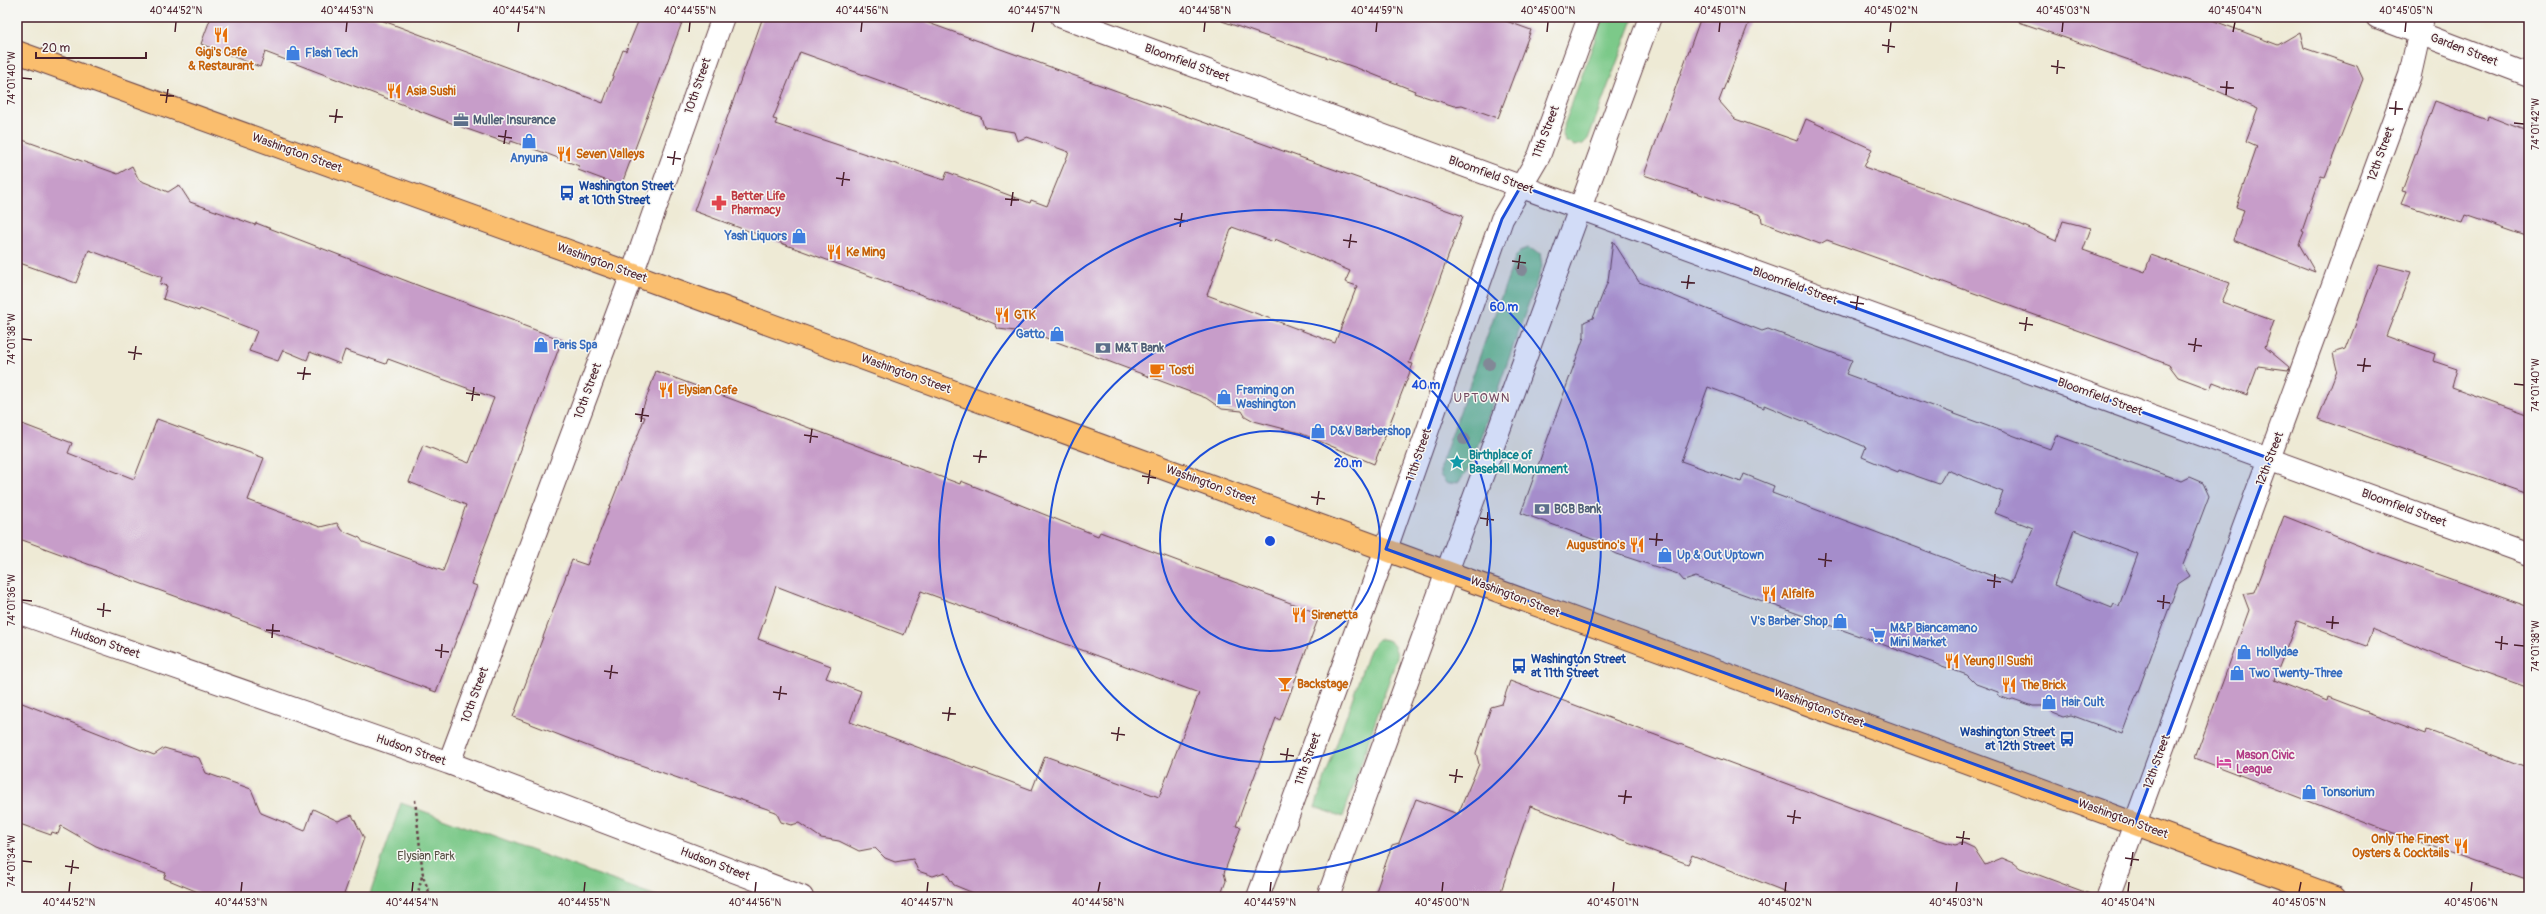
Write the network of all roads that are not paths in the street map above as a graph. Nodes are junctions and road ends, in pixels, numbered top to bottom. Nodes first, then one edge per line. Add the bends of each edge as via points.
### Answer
1 (723, 17) edge
2 (1062, 17) edge
3 (1589, 17) edge
4 (1650, 17) edge
5 (2377, 17) edge
6 (2421, 24) edge
7 (17, 52) edge
8 (2529, 75) edge
9 (1521, 186) junction
10 (1579, 208) junction
11 (632, 274) junction
12 (2270, 459) junction
13 (1386, 549) junction
14 (2529, 554) edge
15 (1448, 572) junction
16 (17, 612) edge
17 (449, 763) junction
18 (2135, 823) junction
19 (802, 897) edge
20 (1258, 897) edge
21 (1328, 897) edge
22 (2108, 897) edge
23 (2335, 897) edge

1 - 11 street, 10th Street
2 - 9 street, Bloomfield Street
3 - 9 street, 11th Street via 1539,156
4 - 10 street
5 - 6 street, Garden Street
6 - 8 street, Garden Street
6 - 12 street, 12th Street via 2410,75
7 - 11 main road, Washington Street
9 - 10 street, Bloomfield Street
9 - 13 street, 11th Street via 1502,219
10 - 12 street, Bloomfield Street
10 - 15 street
11 - 13 main road, Washington Street
11 - 17 street, 10th Street
12 - 14 street, Bloomfield Street
12 - 18 street, 12th Street
13 - 15 main road, Washington Street
13 - 20 street, 11th Street
15 - 18 main road, Washington Street
15 - 21 street
16 - 17 street, Hudson Street
17 - 19 street, Hudson Street
18 - 22 street, 12th Street
18 - 23 main road, Washington Street

